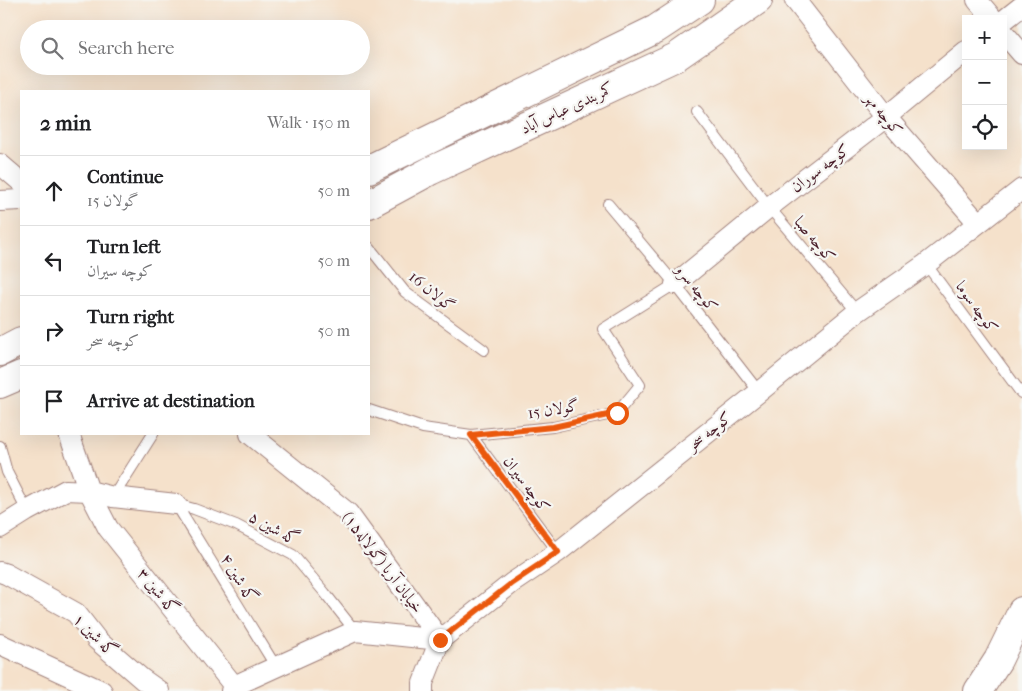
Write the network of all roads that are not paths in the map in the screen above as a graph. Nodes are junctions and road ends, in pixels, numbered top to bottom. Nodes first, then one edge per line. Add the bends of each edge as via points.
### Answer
1 (700, 0) edge
2 (758, 0) edge
3 (795, 0) edge
4 (977, 0) edge
5 (1022, 6) edge
6 (990, 15) edge
7 (1007, 18) edge
8 (1007, 37) edge
9 (1022, 54) edge
10 (962, 55) edge
11 (697, 112) dead end
12 (886, 117) junction
13 (0, 164) edge
14 (370, 169) edge
15 (20, 181) edge
16 (1022, 189) edge
17 (0, 200) edge
18 (20, 200) edge
19 (370, 203) edge
20 (608, 204) dead end
21 (769, 207) junction
22 (978, 223) junction
23 (370, 248) edge
24 (926, 264) junction
25 (675, 284) junction
26 (857, 312) junction
27 (20, 342) edge
28 (484, 350) dead end
29 (0, 352) edge
30 (20, 374) edge
31 (0, 384) edge
32 (760, 392) junction
33 (1021, 393) edge
34 (370, 410) edge
35 (69, 435) edge
36 (152, 435) edge
37 (251, 435) edge
38 (471, 435) junction
39 (0, 446) edge
40 (89, 491) junction
41 (113, 497) junction
42 (176, 504) junction
43 (27, 511) junction
44 (0, 528) edge
45 (558, 552) junction
46 (0, 572) edge
47 (1022, 611) edge
48 (355, 631) junction
49 (440, 640) junction
50 (0, 644) edge
51 (276, 667) junction
52 (232, 689) edge
53 (102, 691) edge
54 (158, 691) edge
55 (423, 691) edge
56 (978, 691) edge

1 - 14 main road, کمربندی عباس آباد via 656,29
2 - 19 main road, کمربندی عباس آباد via 676,57
3 - 12 street, کوچه مهر
4 - 6 street
5 - 7 street
8 - 9 street
10 - 12 street, کوچه سوران
11 - 21 lane, کوچه صبا
12 - 21 street, کوچه سوران
12 - 22 street, کوچه مهر
13 - 15 street
16 - 22 street, کوچه سحر
17 - 18 street
20 - 25 lane, کوچه سرو
21 - 25 street, کوچه سوران
21 - 26 lane, کوچه صبا
22 - 24 street, کوچه سحر
23 - 28 lane, گولان 16 via 405,292
24 - 26 street, کوچه سحر
24 - 33 lane, کوچه سوما
25 - 32 lane, کوچه سرو
25 - 38 lane, گولان 15 via 603,329 640,385 617,413 553,427
26 - 32 street, کوچه سحر
27 - 29 main road
30 - 31 main road
32 - 45 street, کوچه سحر
34 - 38 lane, گولان 15 via 423,428
35 - 40 street, گه شین ۳
36 - 41 lane
37 - 49 street, خیابان آریا (گولاله۱۵) via 348,513
38 - 45 lane, کوچه سیران
39 - 43 lane via 7,472
40 - 41 street
40 - 43 street via 66,490
40 - 52 street, گه شین ۳ via 108,528
41 - 42 street
42 - 48 lane, گه شین ۵ via 236,525 294,555
42 - 51 lane, گه شین ۴
43 - 44 street
45 - 49 street, کوچه سحر via 512,583
46 - 54 street, گه شین ۱ via 76,614 97,640
47 - 56 main road via 998,660
48 - 49 street
48 - 51 street
49 - 55 street, کوچه سحر via 422,683
50 - 53 street
51 - 52 street

